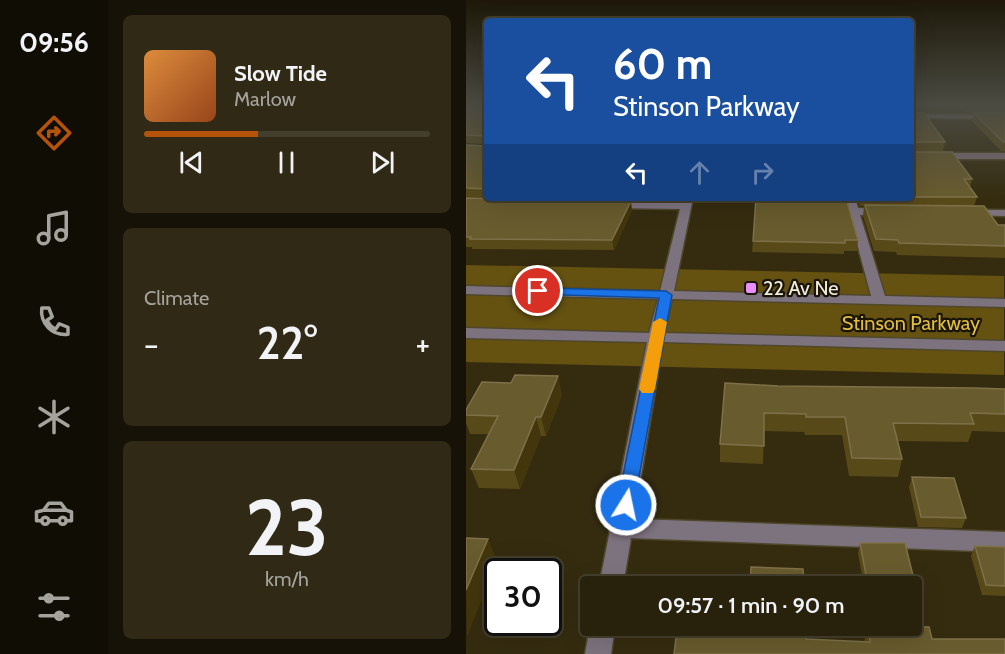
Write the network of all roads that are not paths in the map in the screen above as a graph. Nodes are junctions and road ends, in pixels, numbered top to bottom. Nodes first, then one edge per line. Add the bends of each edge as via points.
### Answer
1 (914, 156) edge
2 (1004, 156) edge
3 (851, 201) edge
4 (687, 202) edge
5 (604, 204) edge
6 (853, 212) junction
7 (900, 212) edge
8 (958, 213) edge
9 (1004, 213) edge
10 (466, 290) edge
11 (666, 295) junction
12 (879, 300) junction
13 (1004, 303) edge
14 (466, 333) edge
15 (656, 337) junction
16 (1004, 346) edge
17 (622, 528) junction
18 (1004, 542) edge
19 (613, 576) edge
20 (601, 636) edge
21 (598, 654) edge

1 - 2 street
3 - 6 street
4 - 5 street
4 - 11 street
6 - 7 street
6 - 12 street
8 - 9 street
10 - 11 street
11 - 12 street
11 - 15 street
12 - 13 street
14 - 15 street
15 - 16 street
15 - 17 street
17 - 18 street
17 - 19 street
20 - 21 street

